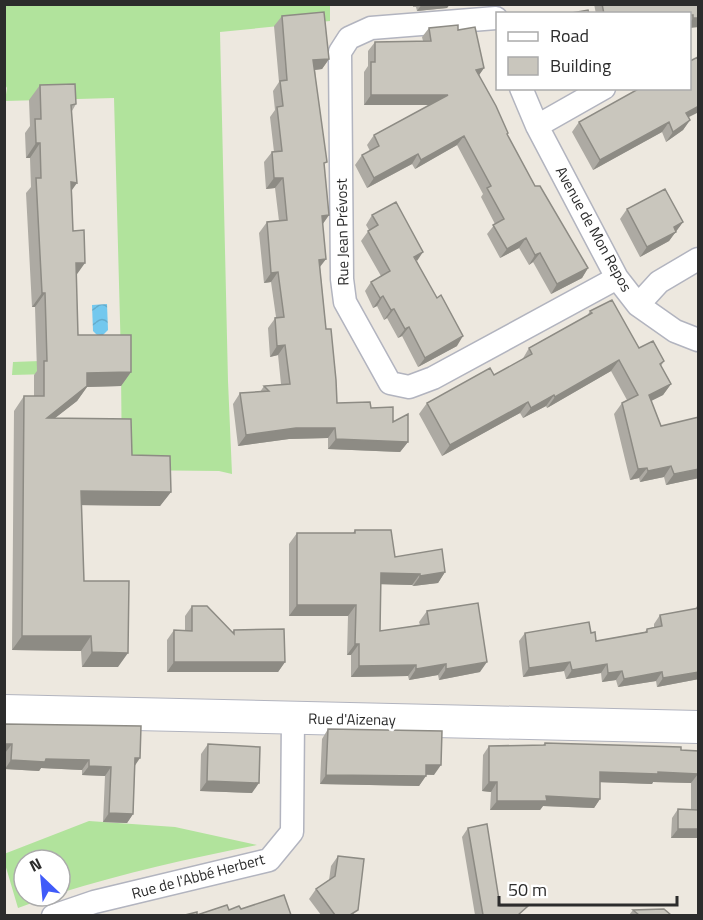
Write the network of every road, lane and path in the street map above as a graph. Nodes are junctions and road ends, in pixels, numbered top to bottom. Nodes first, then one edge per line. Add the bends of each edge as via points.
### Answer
1 (496, 16) edge
2 (522, 90) edge
3 (600, 90) edge
4 (537, 126) junction
5 (699, 259) edge
6 (617, 278) junction
7 (638, 306) junction
8 (699, 340) edge
9 (4, 711) edge
10 (293, 718) junction
11 (699, 727) edge
12 (53, 915) edge

1 - 6 street, Rue Jean Prévost via 371,28 349,38 340,52 345,302 390,383 409,387 433,378
2 - 4 street, Avenue de Mon Repos
3 - 4 street
4 - 6 street, Avenue de Mon Repos
5 - 7 street via 659,282
6 - 7 street, Avenue de Mon Repos
7 - 8 street, Avenue de Mon Repos via 675,331
9 - 10 main road, Rue d'Aizenay
10 - 11 main road, Rue d'Aizenay
10 - 12 street, Rue de l'Abbé Herbert via 292,832 269,860

